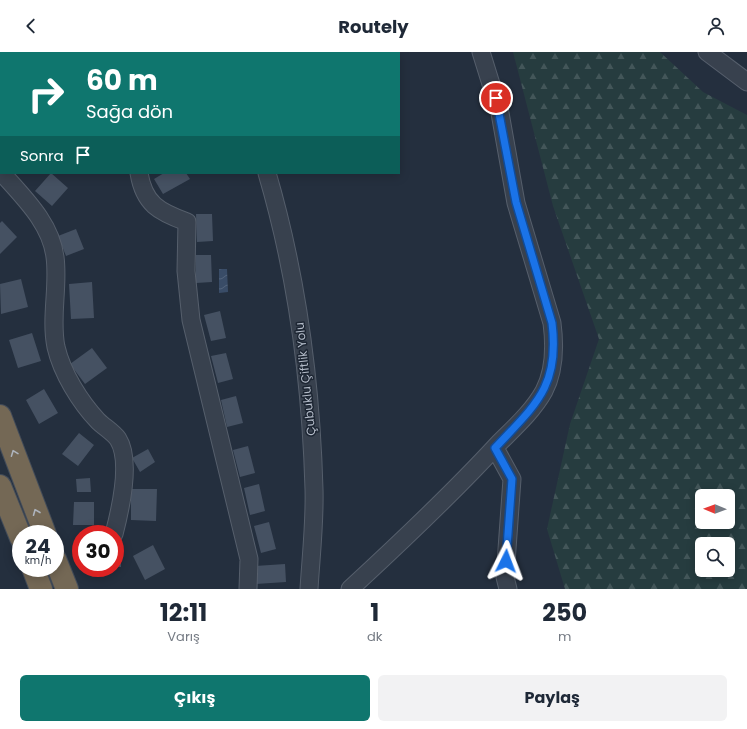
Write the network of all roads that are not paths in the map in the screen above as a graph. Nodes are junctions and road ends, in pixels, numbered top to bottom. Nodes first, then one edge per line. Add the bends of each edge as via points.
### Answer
1 (481, 52) edge
2 (707, 52) edge
3 (747, 82) edge
4 (3, 174) edge
5 (139, 174) edge
6 (267, 174) edge
7 (0, 416) edge
8 (495, 448) junction
9 (3, 494) edge
10 (16, 525) edge
11 (42, 525) edge
12 (116, 525) edge
13 (36, 577) edge
14 (62, 577) edge
15 (41, 589) edge
16 (67, 589) edge
17 (248, 589) edge
18 (310, 589) edge
19 (350, 589) edge
20 (508, 589) edge

1 - 8 street via 500,113 516,202 552,323 554,341 554,360 545,390 538,402
2 - 3 street
4 - 12 street via 48,232 55,256 56,347 66,374 80,400 118,440 124,463 122,503
5 - 17 street via 141,186 150,203 187,222 186,271 191,320 249,559
6 - 18 street, Çubuklu Çiftlik Yolu via 292,278 308,387 314,490
11 -> 7 highway
8 - 19 street via 446,499
8 - 20 street via 512,479 505,577
9 - 10 highway
13 - 15 highway
14 - 16 highway

